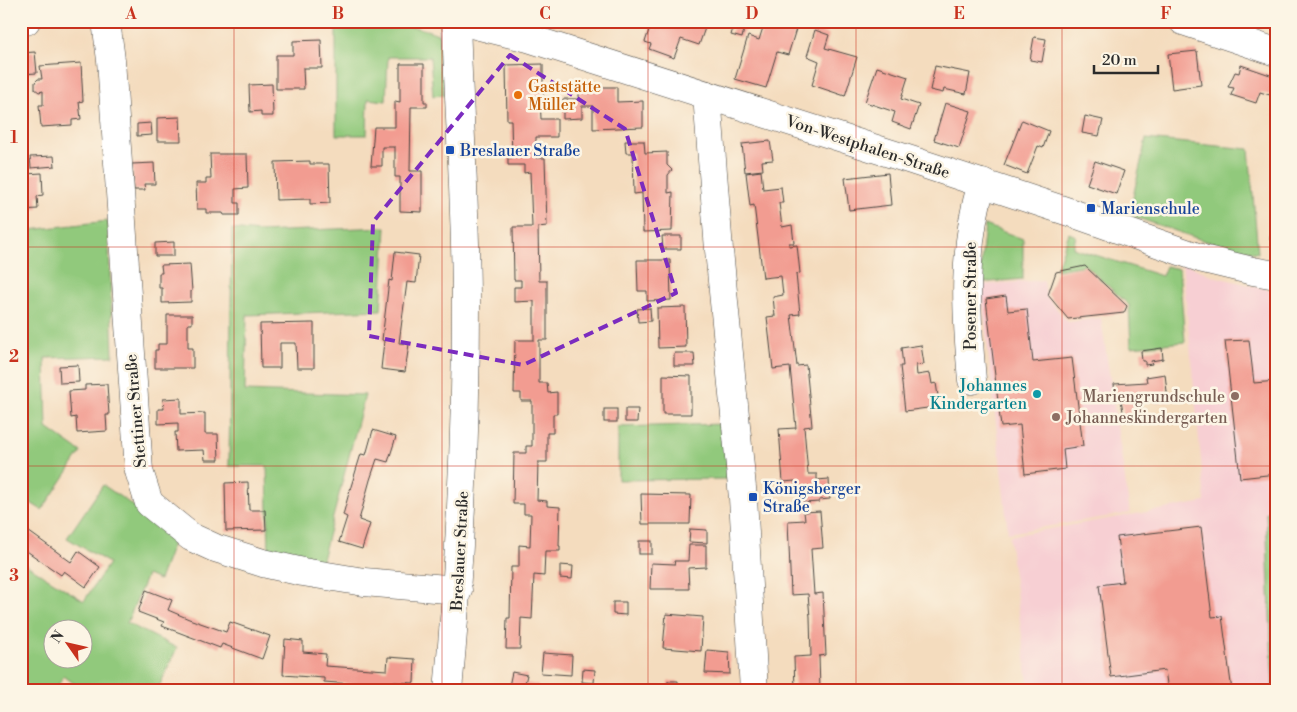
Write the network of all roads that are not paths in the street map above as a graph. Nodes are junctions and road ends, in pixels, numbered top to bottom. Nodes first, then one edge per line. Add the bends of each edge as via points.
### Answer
1 (26, 21) edge
2 (106, 21) edge
3 (457, 21) edge
4 (1183, 21) edge
5 (21, 22) edge
6 (1276, 52) edge
7 (707, 95) junction
8 (982, 183) junction
9 (1276, 275) edge
10 (972, 380) dead end
11 (458, 590) junction
12 (448, 691) edge
13 (754, 691) edge

1 - 5 street
2 - 11 street, Stettiner Straße via 139,471 149,503 191,537 263,563 364,582
3 - 7 street, Von-Westphalen-Straße via 528,38
3 - 11 street, Breslauer Straße via 466,303
4 - 6 street
7 - 8 street, Von-Westphalen-Straße
7 - 13 street via 743,498
8 - 9 street, Von-Westphalen-Straße via 1203,259
8 - 10 street, Posener Straße via 974,207 967,264
11 - 12 street, Breslauer Straße

